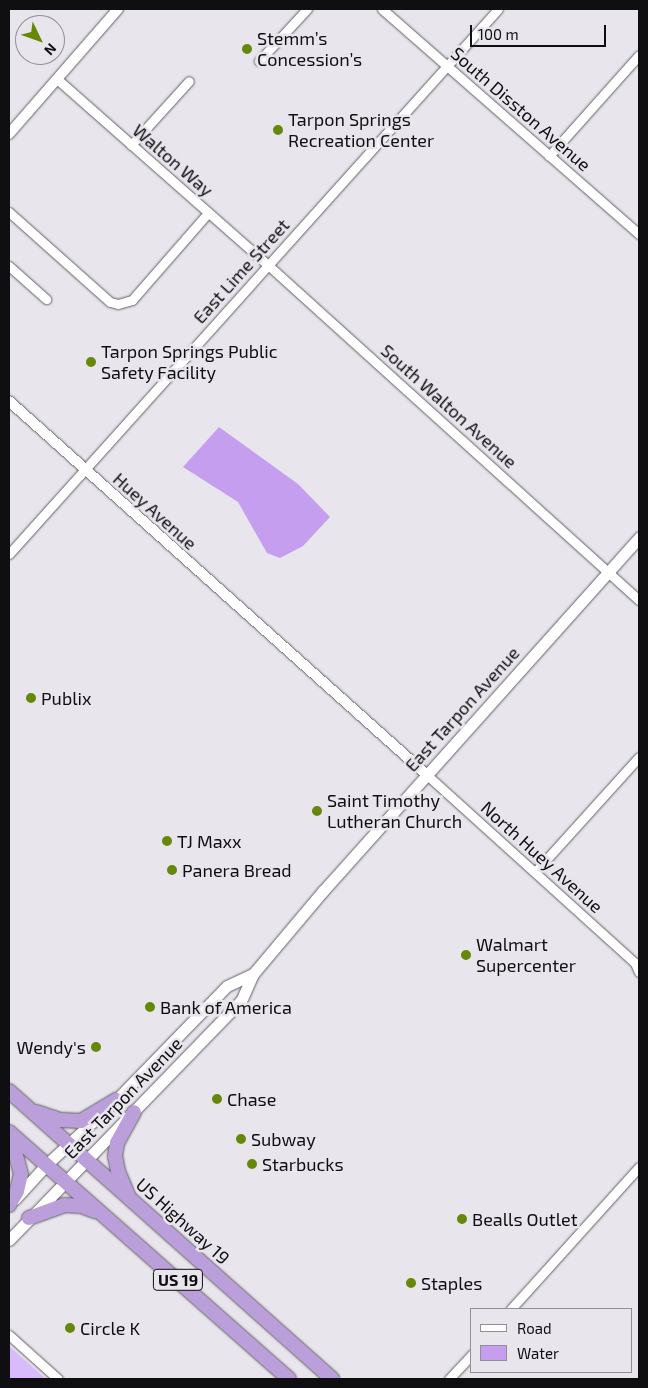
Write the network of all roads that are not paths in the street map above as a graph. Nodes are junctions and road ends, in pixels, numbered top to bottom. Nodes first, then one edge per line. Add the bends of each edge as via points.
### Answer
1 (118, 9) edge
2 (307, 9) edge
3 (382, 9) edge
4 (498, 9) edge
5 (639, 55) edge
6 (259, 61) dead end
7 (447, 66) junction
8 (57, 79) junction
9 (190, 81) dead end
10 (9, 134) edge
11 (131, 145) junction
12 (549, 156) junction
13 (9, 212) edge
14 (208, 213) junction
15 (639, 234) edge
16 (268, 265) junction
17 (9, 266) edge
18 (46, 299) dead end
19 (9, 401) edge
20 (84, 470) junction
21 (639, 537) edge
22 (9, 554) edge
23 (608, 571) junction
24 (639, 600) edge
25 (639, 757) edge
26 (427, 776) junction
27 (535, 872) junction
28 (639, 972) edge
29 (254, 974) junction
30 (9, 1092) edge
31 (116, 1100) junction
32 (28, 1108) junction
33 (134, 1112) junction
34 (9, 1132) edge
35 (68, 1145) junction
36 (87, 1162) junction
37 (46, 1165) junction
38 (639, 1167) edge
39 (65, 1183) junction
40 (129, 1198) junction
41 (9, 1206) edge
42 (101, 1214) junction
43 (30, 1218) junction
44 (9, 1240) edge
45 (512, 1308) edge
46 (9, 1335) edge
47 (470, 1356) edge
48 (58, 1379) edge
49 (289, 1379) edge
50 (332, 1379) edge
51 (449, 1379) edge

1 - 8 street
2 - 6 street
3 - 7 street, South Disston Avenue
4 - 7 street, East Lime Street
5 - 12 street
7 - 12 street, South Disston Avenue
7 - 16 street, East Lime Street
8 - 10 street
8 - 11 street, Walton Way
9 - 11 street
11 - 14 street, Walton Way
12 - 15 street, South Disston Avenue
13 - 14 street via 110,302 118,304 132,300
14 - 16 street, Walton Way
16 - 20 street, East Lime Street
16 - 23 street, South Walton Avenue
17 - 18 street
19 - 20 street, Huey Avenue
20 - 22 street, East Lime Street
20 - 26 street, Huey Avenue
21 - 23 main road, East Tarpon Avenue
23 - 24 street, South Walton Avenue
23 - 26 main road, East Tarpon Avenue
25 - 27 street
26 - 27 street, North Huey Avenue
26 - 29 main road, East Tarpon Avenue via 323,891
27 - 28 street, North Huey Avenue via 635,962
29 - 31 main road, East Tarpon Avenue via 227,986
29 - 33 main road, East Tarpon Avenue via 241,1001
30 - 32 highway, US Highway 19 / US 19
31 - 32 highway via 80,1121 61,1120
31 - 35 main road, East Tarpon Avenue
32 - 35 highway, US Highway 19 / US 19
33 - 36 main road, East Tarpon Avenue
33 - 40 highway via 117,1143 115,1156
34 - 37 highway, US 19
34 - 41 highway via 21,1174
35 - 36 highway, US Highway 19 / US 19
35 - 37 main road, East Tarpon Avenue
36 - 39 main road, East Tarpon Avenue
36 - 40 highway, US Highway 19 / US 19
37 - 39 highway, US 19
37 - 41 main road, East Tarpon Avenue
38 - 45 street
39 - 42 highway, US 19
39 - 43 main road, East Tarpon Avenue
40 - 50 highway, US Highway 19 / US 19
42 - 43 highway via 81,1206 64,1205
42 - 49 highway, US 19
43 - 44 main road, East Tarpon Avenue
46 - 48 street
47 - 51 street

